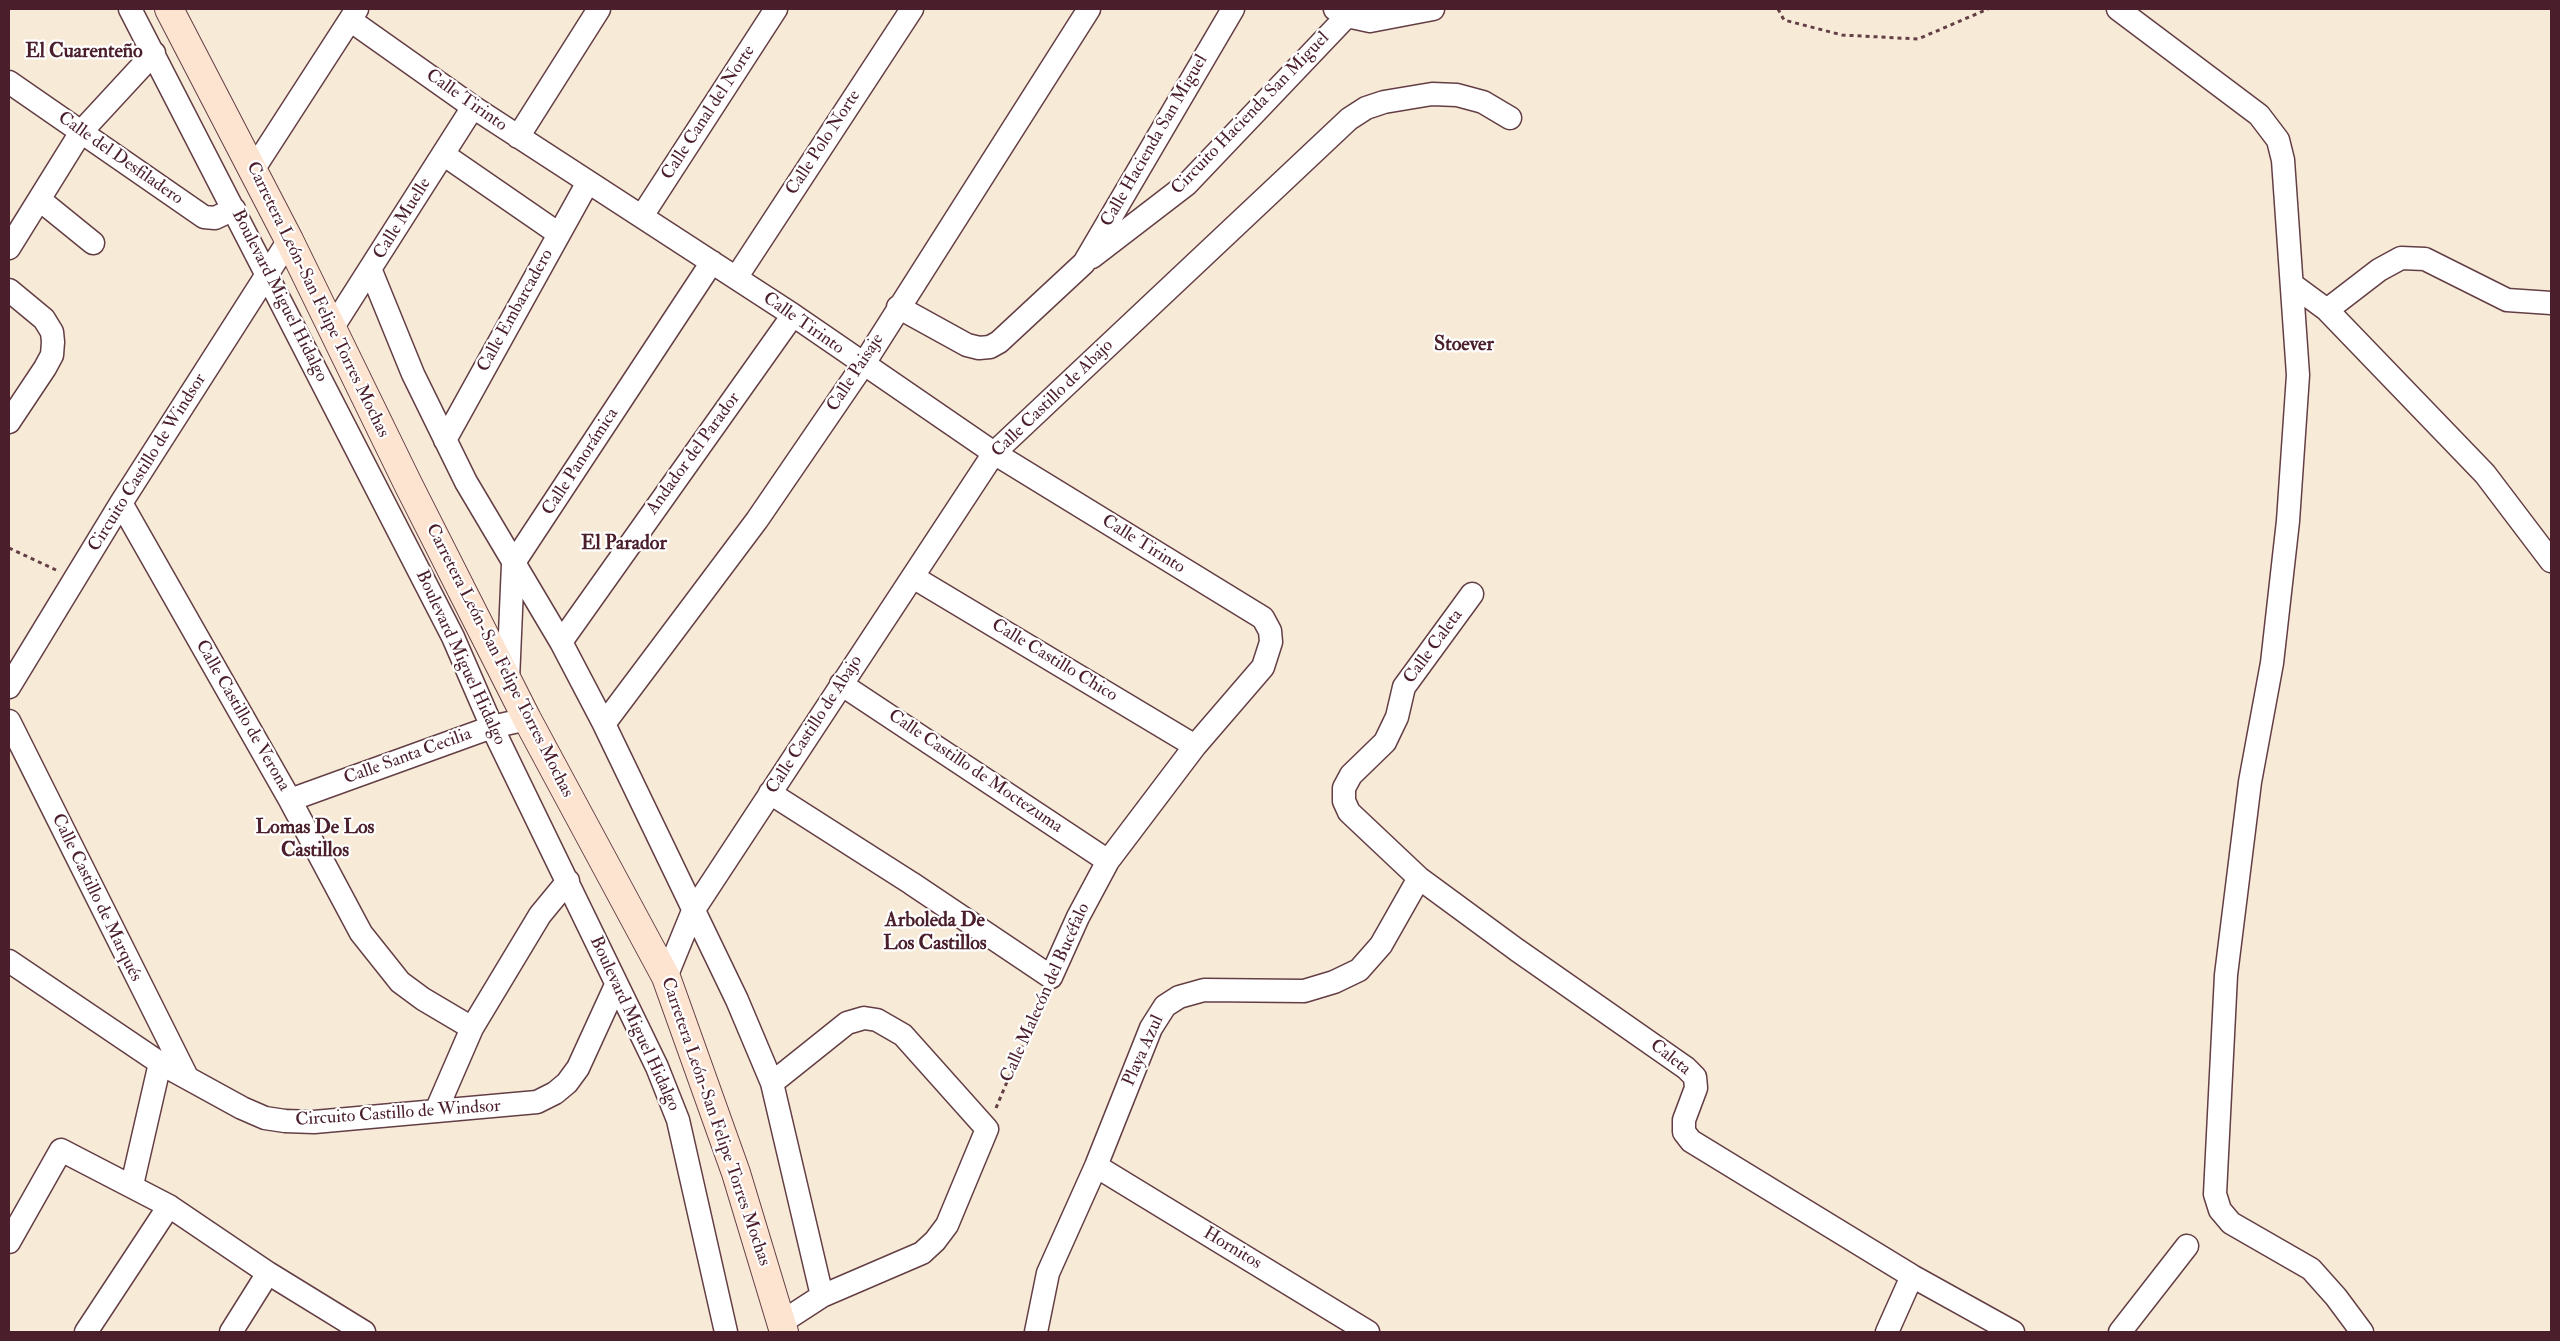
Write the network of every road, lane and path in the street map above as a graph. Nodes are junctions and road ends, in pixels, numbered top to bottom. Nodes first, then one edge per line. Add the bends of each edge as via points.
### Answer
1 (130, 9) edge
2 (168, 9) edge
3 (599, 9) edge
4 (776, 9) edge
5 (912, 9) edge
6 (1090, 9) edge
7 (1233, 9) edge
8 (1433, 9) edge
9 (1778, 9) edge
10 (1988, 9) edge
11 (2118, 9) edge
12 (1341, 13) edge
13 (354, 14) edge
14 (154, 53) junction
15 (9, 82) edge
16 (473, 107) junction
17 (1510, 118) dead end
18 (81, 132) junction
19 (518, 137) junction
20 (443, 154) junction
21 (253, 170) junction
22 (588, 182) junction
23 (40, 200) junction
24 (234, 209) junction
25 (642, 216) junction
26 (558, 234) junction
27 (289, 240) junction
28 (93, 242) dead end
29 (9, 248) edge
30 (712, 262) junction
31 (1080, 267) junction
32 (371, 271) junction
33 (267, 274) junction
34 (736, 278) junction
35 (2293, 285) junction
36 (9, 290) edge
37 (2551, 303) edge
38 (898, 307) junction
39 (2327, 310) junction
40 (793, 315) junction
41 (332, 330) junction
42 (862, 365) junction
43 (9, 422) edge
44 (445, 440) junction
45 (994, 453) junction
46 (122, 503) junction
47 (9, 548) edge
48 (2551, 561) edge
49 (513, 564) junction
50 (913, 577) junction
51 (75, 579) junction
52 (1472, 594) dead end
53 (1263, 618) joint
54 (561, 642) junction
55 (508, 680) junction
56 (841, 684) junction
57 (9, 687) edge
58 (528, 719) junction
59 (9, 721) edge
60 (604, 724) junction
61 (492, 727) junction
62 (1195, 746) junction
63 (1351, 775) joint
64 (770, 793) junction
65 (290, 800) junction
66 (1108, 861) junction
67 (1419, 878) junction
68 (568, 880) junction
69 (693, 911) junction
70 (9, 961) edge
71 (666, 977) junction
72 (1051, 977) junction
73 (616, 986) junction
74 (472, 1028) junction
75 (160, 1063) junction
76 (186, 1075) junction
77 (772, 1082) junction
78 (436, 1111) junction
79 (987, 1129) junction
80 (1096, 1166) junction
81 (132, 1185) junction
82 (169, 1206) junction
83 (9, 1242) edge
84 (2187, 1246) dead end
85 (268, 1273) junction
86 (1912, 1276) junction
87 (822, 1296) junction
88 (783, 1327) edge
89 (86, 1332) edge
90 (231, 1332) edge
91 (364, 1332) edge
92 (726, 1332) edge
93 (1036, 1332) edge
94 (1368, 1332) edge
95 (1887, 1332) edge
96 (2014, 1332) edge
97 (2120, 1332) edge
98 (2362, 1332) edge

1 - 14 street, Boulevard Miguel Hidalgo
2 - 21 main road, Carretera León-San Felipe Torres Mochas
3 - 19 street
4 - 25 street, Calle Canal del Norte
5 - 34 street, Calle Polo Norte
6 - 38 street, Calle Paisaje
7 - 31 street, Calle Hacienda San Miguel
8 - 12 street, Circuito Hacienda San Miguel via 1370,21
9 - 10 path via 1784,20 1842,35 1918,39
11 - 35 street via 2259,115 2278,140 2283,160
12 - 31 street, Circuito Hacienda San Miguel via 1187,184
13 - 16 street, Calle Tirinto
13 - 21 street
14 - 18 street
14 - 24 street, Boulevard Miguel Hidalgo
15 - 18 street, Calle del Desfiladero
16 - 19 street, Calle Tirinto
16 - 20 street, Calle Muelle
17 - 45 street, Calle Castillo de Abajo via 1483,102 1456,95 1432,94 1384,102 1348,119
18 - 23 street
18 - 24 street, Calle del Desfiladero via 204,217 215,218
19 - 22 street, Calle Tirinto
20 - 26 street
20 - 32 street, Calle Muelle
21 - 27 main road, Carretera León-San Felipe Torres Mochas
22 - 25 street, Calle Tirinto
22 - 26 street, Calle Embarcadero
23 - 28 street
23 - 29 street
24 - 33 street, Boulevard Miguel Hidalgo
25 - 30 street, Calle Tirinto
26 - 44 street, Calle Embarcadero
27 - 33 street, Circuito Castillo de Windsor
27 - 41 main road, Carretera León-San Felipe Torres Mochas
30 - 34 street, Calle Tirinto
30 - 49 street, Calle Panorámica
31 - 38 street, Circuito Hacienda San Miguel via 990,348 966,345
32 - 41 street, Calle Muelle
32 - 44 street via 413,374
33 - 46 street, Circuito Castillo de Windsor
33 - 61 street, Boulevard Miguel Hidalgo via 453,636
34 - 40 street, Calle Tirinto
35 - 39 street
35 - 98 street via 2298,375 2288,522 2272,663 2250,782 2226,975 2215,1194 2220,1210 2231,1223 2311,1269
36 - 43 street via 44,320 52,332 53,342 48,362
37 - 39 street via 2507,300 2425,259 2401,258 2379,270
38 - 42 street, Calle Paisaje
39 - 48 street via 2485,474
40 - 42 street, Calle Tirinto
40 - 54 street, Andador del Parador
41 - 55 main road, Carretera León-San Felipe Torres Mochas
42 - 45 street, Calle Tirinto
42 - 60 street, Calle Paisaje via 757,520
44 - 49 street
45 - 50 street, Calle Castillo de Abajo
45 - 53 street, Calle Tirinto
46 - 51 street, Circuito Castillo de Windsor
46 - 65 street, Calle Castillo de Verona
47 - 51 path
49 - 54 street
49 - 55 street
50 - 56 street, Calle Castillo de Abajo
50 - 62 street, Calle Castillo Chico
51 - 57 street, Circuito Castillo de Windsor
52 - 63 street, Calle Caleta via 1404,687 1398,717 1385,742
53 - 62 street, Calle Malecón del Bucéfalo via 1270,631 1271,642 1263,667
54 - 60 street
55 - 58 main road, Carretera León-San Felipe Torres Mochas
56 - 64 street, Calle Castillo de Abajo
56 - 66 street, Calle Castillo de Moctezuma
58 - 61 street, Calle Santa Cecilia
58 - 71 main road, Carretera León-San Felipe Torres Mochas
59 - 76 street, Calle Castillo de Marqués
60 - 69 street
61 - 65 street, Calle Santa Cecilia
61 - 68 street, Boulevard Miguel Hidalgo
62 - 66 street, Calle Malecón del Bucéfalo
63 - 67 street, Caleta via 1344,788 1344,801 1349,812
64 - 69 street, Calle Castillo de Abajo
64 - 72 street
65 - 74 street, Calle Castillo de Verona via 361,933 382,961 400,982
66 - 72 street, Calle Malecón del Bucéfalo
67 - 80 street, Playa Azul via 1381,945 1359,970 1304,991 1204,990 1179,997 1164,1006 1151,1028
67 - 86 street, Caleta via 1686,1068 1695,1077 1696,1088 1684,1120 1684,1132 1691,1141
68 - 73 street, Boulevard Miguel Hidalgo
68 - 74 street via 540,915
69 - 71 street, Calle Castillo de Abajo
69 - 77 street via 737,1000
70 - 75 street, Circuito Castillo de Windsor
71 - 88 main road, Carretera León-San Felipe Torres Mochas via 733,1164
72 - 79 path, Calle Malecón del Bucéfalo
73 - 78 street, Circuito Castillo de Windsor via 578,1068 554,1094 517,1106
73 - 92 street, Boulevard Miguel Hidalgo via 657,1067 678,1120
74 - 78 street
75 - 76 street, Circuito Castillo de Windsor
75 - 81 street
76 - 78 street, Circuito Castillo de Windsor via 242,1108 265,1118 285,1121 314,1122
77 - 79 street via 847,1023 864,1018 877,1020 903,1034
77 - 87 street
79 - 87 street via 947,1225 935,1241 922,1253
80 - 93 street, Playa Azul via 1048,1273
80 - 94 street, Hornitos
81 - 82 street
81 - 83 street via 61,1150
82 - 85 street
82 - 89 street
84 - 97 street
85 - 90 street
85 - 91 street
86 - 95 street
86 - 96 street, Caleta
87 - 88 street

